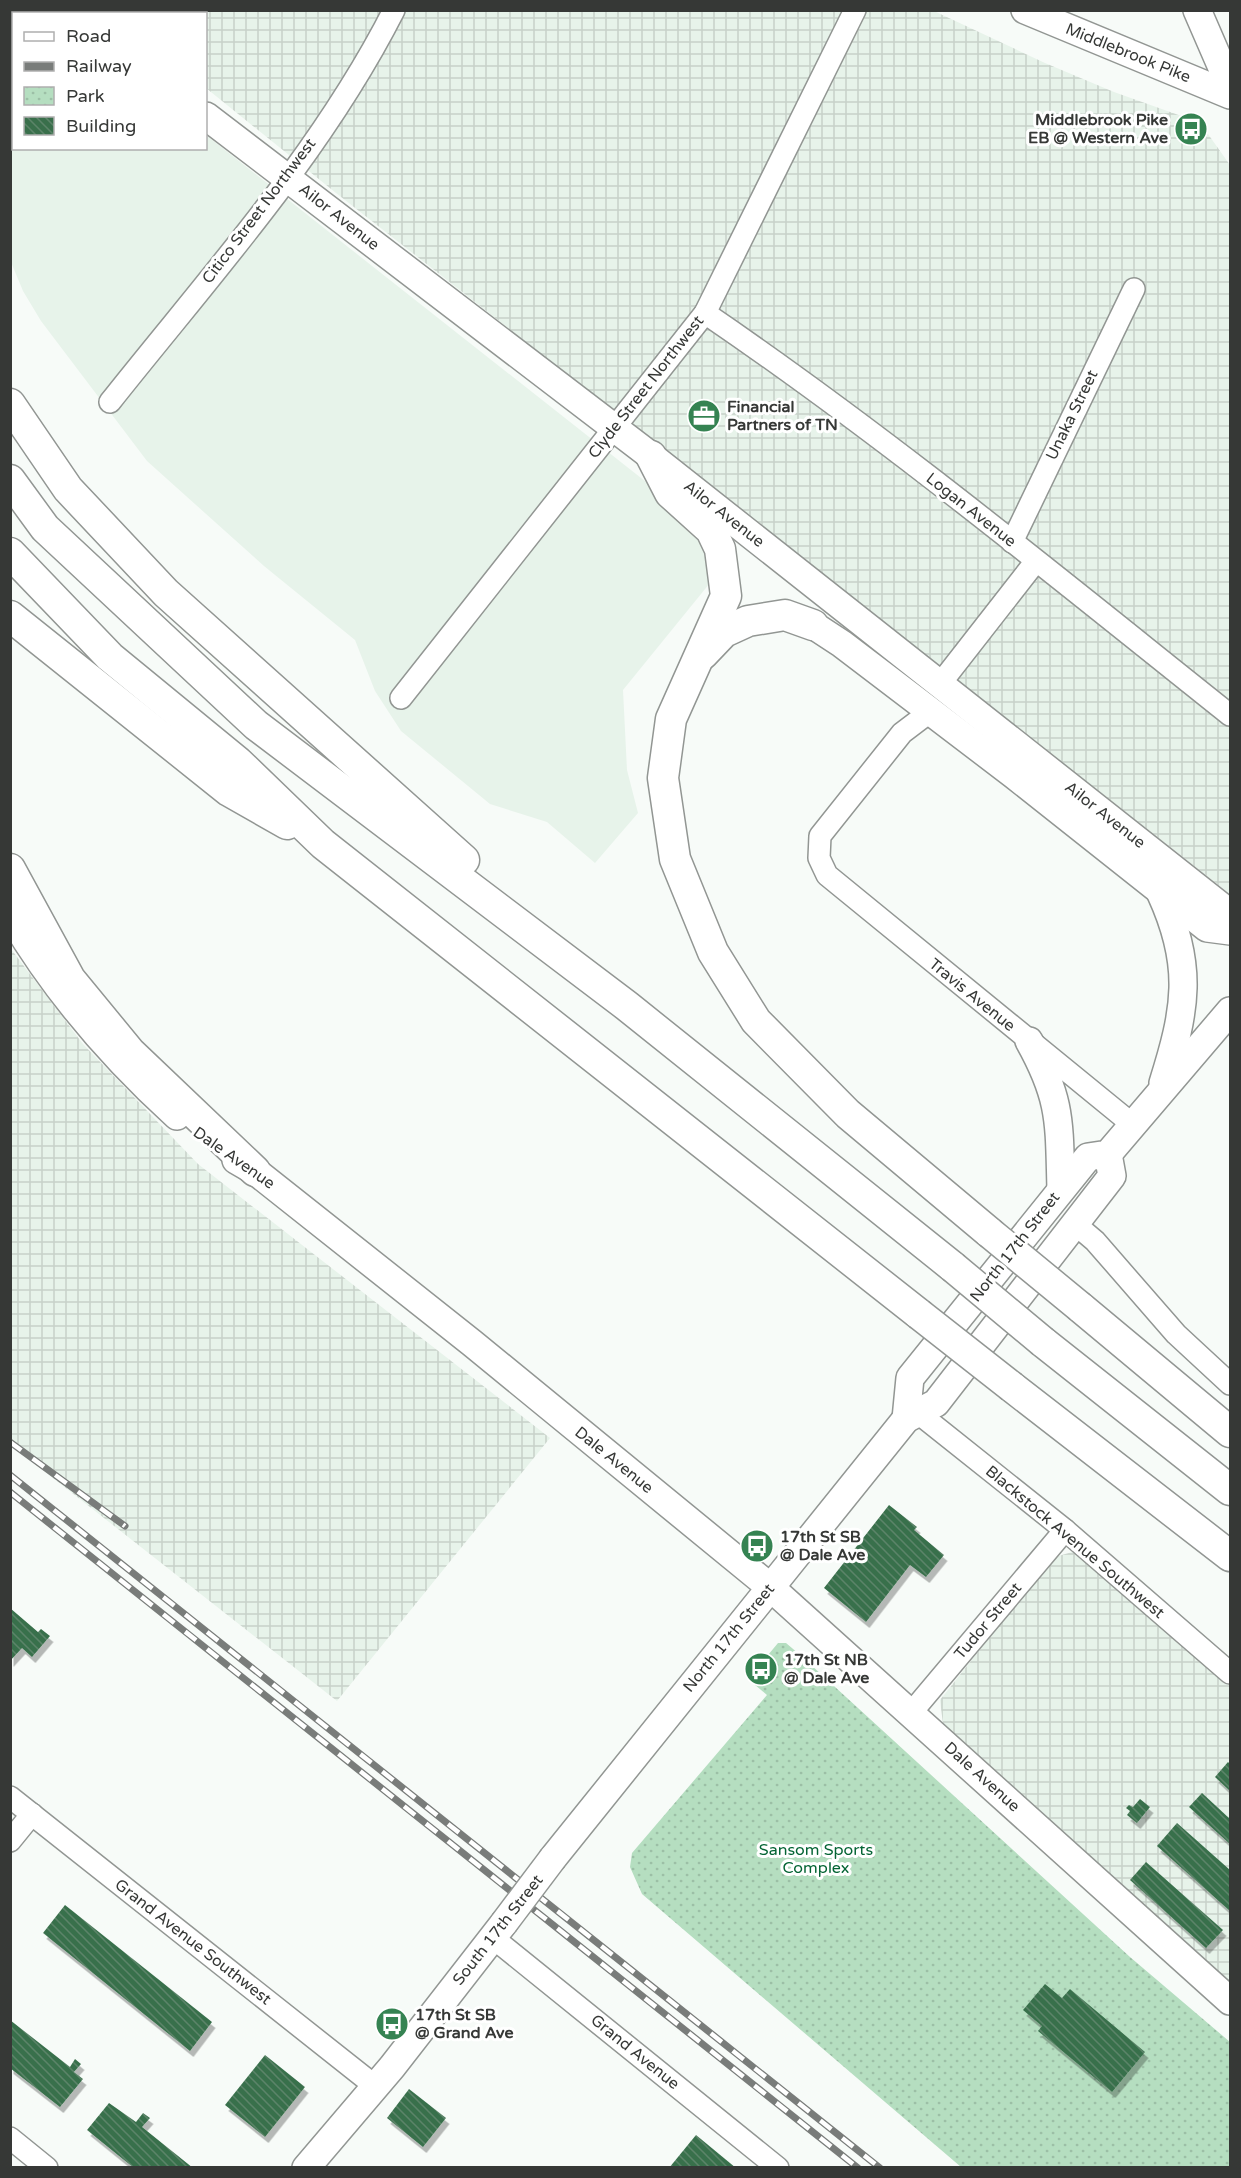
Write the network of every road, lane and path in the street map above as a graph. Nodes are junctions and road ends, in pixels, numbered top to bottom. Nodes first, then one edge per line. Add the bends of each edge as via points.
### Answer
1 (394, 10) edge
2 (855, 10) edge
3 (1025, 10) edge
4 (1197, 10) edge
5 (1230, 86) edge
6 (1230, 95) edge
7 (207, 97) edge
8 (207, 117) edge
9 (278, 170) junction
10 (1134, 289) dead end
11 (705, 313) junction
12 (110, 402) dead end
13 (10, 404) edge
14 (613, 429) junction
15 (651, 456) junction
16 (10, 480) edge
17 (1012, 542) junction
18 (10, 553) edge
19 (1036, 561) junction
20 (10, 616) edge
21 (813, 625) joint
22 (697, 660) junction
23 (940, 684) junction
24 (401, 698) dead end
25 (931, 711) junction
26 (1230, 715) edge
27 (324, 844) junction
28 (10, 869) edge
29 (1159, 890) junction
30 (10, 914) edge
31 (1230, 924) edge
32 (1230, 931) edge
33 (627, 1006) junction
34 (1230, 1011) edge
35 (1029, 1041) junction
36 (1160, 1092) junction
37 (1132, 1124) junction
38 (1108, 1154) junction
39 (255, 1171) junction
40 (1061, 1189) junction
41 (1075, 1224) junction
42 (1230, 1383) edge
43 (911, 1416) junction
44 (1230, 1432) edge
45 (1135, 1482) junction
46 (1230, 1490) edge
47 (1065, 1530) junction
48 (1230, 1556) edge
49 (1230, 1570) edge
50 (770, 1587) junction
51 (1230, 1673) edge
52 (911, 1713) junction
53 (10, 1797) edge
54 (32, 1814) junction
55 (10, 1841) edge
56 (552, 1858) joint
57 (498, 1930) junction
58 (1230, 2001) edge
59 (375, 2086) junction
60 (10, 2138) edge
61 (47, 2168) edge
62 (306, 2168) edge
63 (778, 2168) edge

1 - 9 street, Citico Street Northwest via 369,60
2 - 11 street, Clyde Street Northwest
3 - 6 main road, Middlebrook Pike
4 - 5 main road
7 - 9 main road
8 - 9 main road, Ailor Avenue
9 - 12 street, Citico Street Northwest
9 - 14 main road, Ailor Avenue
10 - 17 street, Unaka Street
11 - 14 street, Clyde Street Northwest
11 - 17 street, Logan Avenue via 790,370
13 - 33 highway via 68,489 166,593
14 - 15 main road, Ailor Avenue
14 - 24 street, Clyde Street Northwest
15 - 22 highway via 670,493 711,530 720,549 726,596
15 - 23 main road, Ailor Avenue
16 - 33 highway via 45,528 256,725
17 - 19 street, Logan Avenue
18 - 27 highway via 110,657 238,762
19 - 23 street
19 - 26 street, Logan Avenue
20 - 27 highway via 229,791
21 - 22 highway via 785,615 748,621 724,632
21 - 25 main road, Ailor Avenue
22 - 44 highway, bridge via 671,719 663,778 675,859 713,952 756,1020 848,1114
23 - 31 main road, Ailor Avenue via 1222,907
25 - 29 main road, Ailor Avenue
25 - 35 street, Travis Avenue via 902,733 826,828 820,836 819,858 826,875 847,894
27 - 45 highway, bridge
28 - 39 highway via 70,980 130,1052
29 - 32 main road, Ailor Avenue via 1207,928
29 - 36 main road via 1176,926 1185,979 1179,1030
30 - 39 main road, Dale Avenue via 59,990 134,1076 201,1138
33 - 46 highway, bridge
34 - 36 main road
35 - 37 street, Travis Avenue
35 - 40 main road via 1056,1100 1061,1132
36 - 37 main road
37 - 38 main road
38 - 40 main road, North 17th Street via 1088,1156
38 - 41 main road, North 17th Street via 1112,1176
39 - 50 main road, Dale Avenue
40 - 43 main road, North 17th Street via 910,1378
41 - 42 street via 1095,1241 1176,1334
41 - 43 main road, North 17th Street via 936,1402
43 - 47 street, Blackstock Avenue Southwest
43 - 50 main road, North 17th Street
45 - 48 highway
45 - 49 highway
47 - 51 street, Blackstock Avenue Southwest
47 - 52 street, Tudor Street
50 - 52 main road, Dale Avenue
50 - 56 main road, North 17th Street
52 - 58 main road, Dale Avenue
53 - 54 street, Grand Avenue Southwest
54 - 55 street
54 - 59 street, Grand Avenue Southwest
56 - 57 main road, South 17th Street, bridge
57 - 59 main road, South 17th Street
57 - 63 street, Grand Avenue
59 - 62 main road, South 17th Street
60 - 61 street

